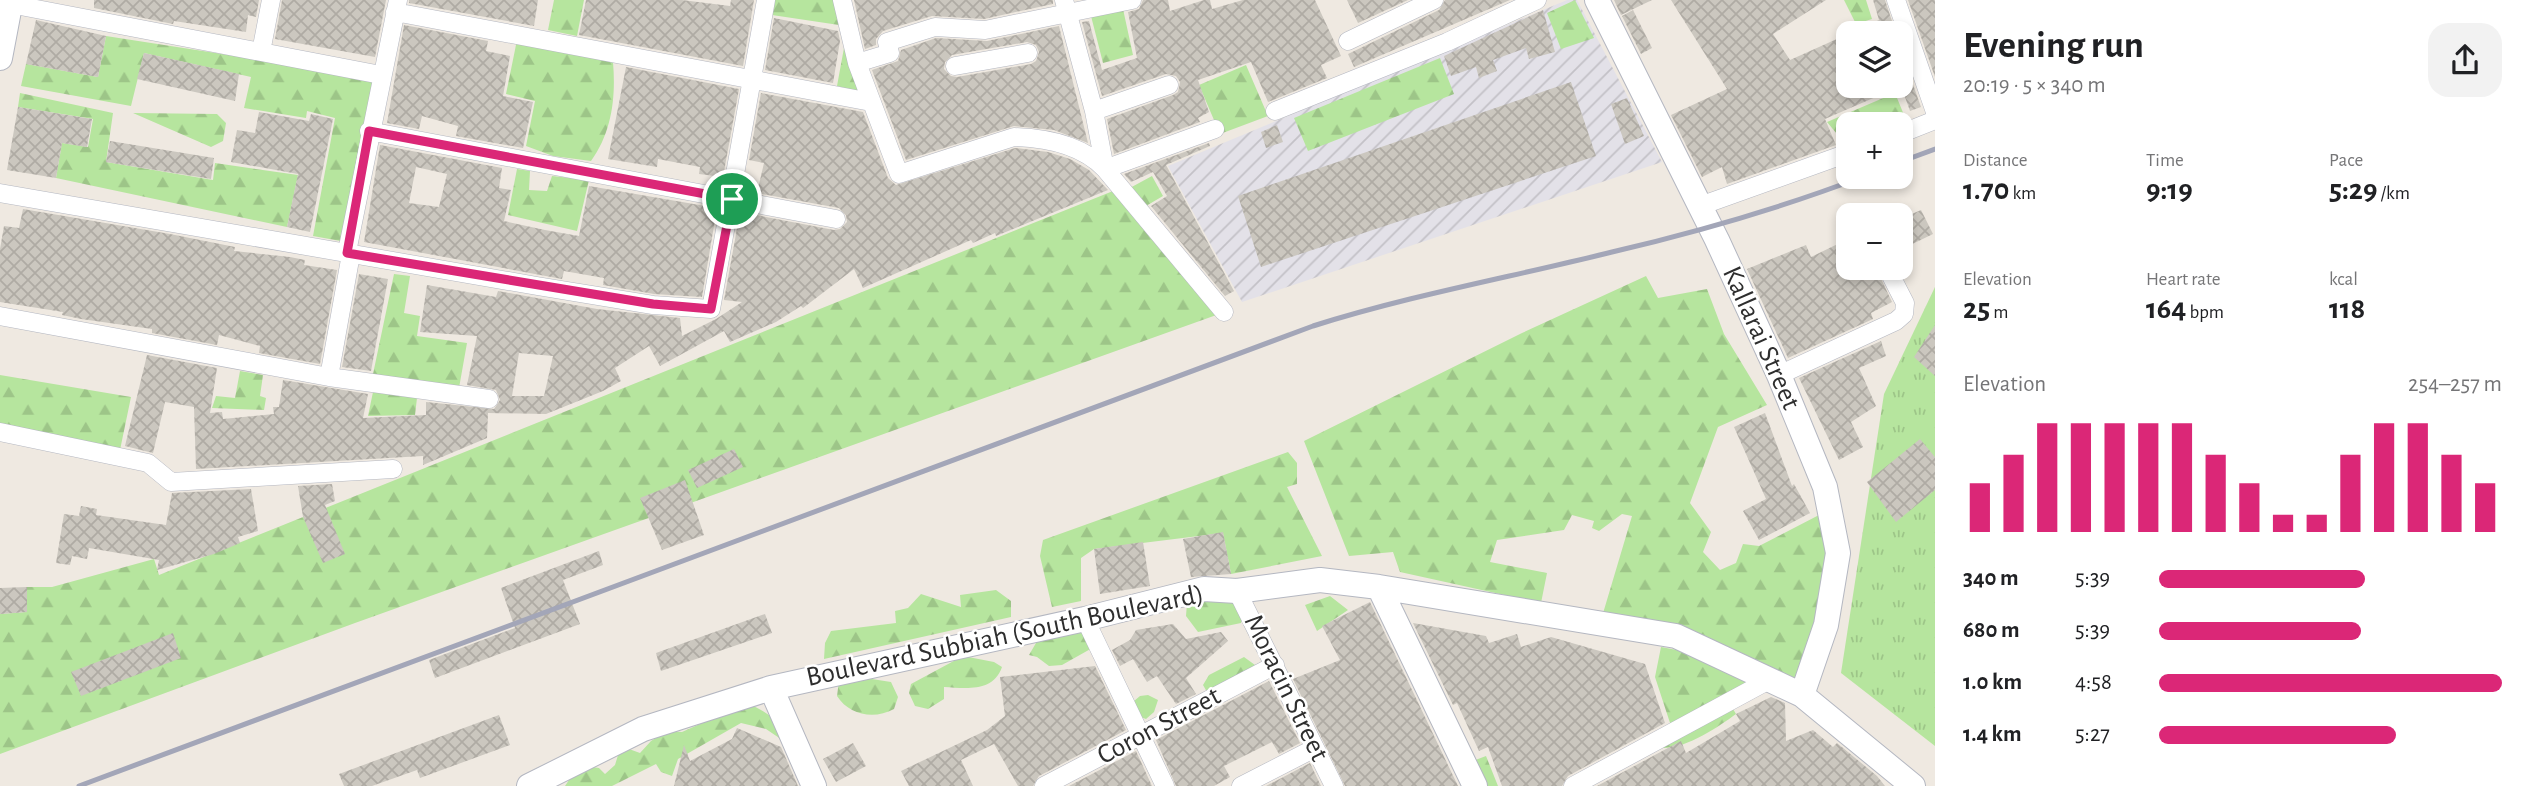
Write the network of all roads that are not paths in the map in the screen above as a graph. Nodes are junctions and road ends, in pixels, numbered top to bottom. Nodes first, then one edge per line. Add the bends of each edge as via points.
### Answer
1 (271, 0) edge
2 (766, 0) edge
3 (842, 0) edge
4 (1132, 0) edge
5 (1434, 0) edge
6 (1537, 0) edge
7 (1597, 0) edge
8 (1896, 0) edge
9 (11, 2) edge
10 (397, 6) edge
11 (1066, 8) edge
12 (976, 30) junction
13 (1348, 41) dead end
14 (261, 52) junction
15 (1028, 53) dead end
16 (0, 58) edge
17 (982, 62) junction
18 (857, 63) junction
19 (955, 66) dead end
20 (381, 75) junction
21 (754, 82) junction
22 (1169, 85) dead end
23 (870, 102) junction
24 (1094, 110) junction
25 (1275, 111) dead end
26 (1935, 112) edge
27 (1935, 120) edge
28 (1216, 129) dead end
29 (1913, 129) edge
30 (369, 131) junction
31 (1836, 157) edge
32 (1105, 169) junction
33 (0, 194) edge
34 (732, 199) junction
35 (1700, 206) junction
36 (836, 219) dead end
37 (349, 253) junction
38 (1893, 280) edge
39 (1224, 312) dead end
40 (0, 316) edge
41 (1779, 375) junction
42 (329, 377) junction
43 (489, 399) dead end
44 (0, 432) edge
45 (393, 469) dead end
46 (1379, 587) junction
47 (1237, 591) junction
48 (1085, 619) junction
49 (1275, 665) junction
50 (1771, 679) junction
51 (771, 688) junction
52 (1802, 695) junction
53 (1141, 736) junction
54 (1315, 748) junction
55 (1909, 785) edge
56 (529, 786) edge
57 (814, 786) edge
58 (1044, 786) edge
59 (1165, 786) edge
60 (1241, 786) edge
61 (1334, 786) edge
62 (1475, 786) edge
63 (1573, 786) edge

1 - 14 street
2 - 21 street
3 - 18 street
4 - 11 street
5 - 13 street
6 - 25 street via 1447,42
7 - 35 main road, Kallarai Street
8 - 26 street
9 - 14 street
9 - 16 main road
10 - 20 street
10 - 21 street
11 - 12 street
11 - 24 street
12 - 17 street
12 - 18 street via 935,27 887,42 890,53
14 - 20 street
15 - 17 street
17 - 19 street
18 - 23 street
20 - 30 street
21 - 23 street
21 - 34 street
22 - 24 street
23 - 32 street via 899,174 1014,137 1076,149
24 - 32 street
27 - 29 street
28 - 32 street
30 - 34 street
30 - 37 street
31 - 35 street
32 - 39 street
33 - 37 street
34 - 36 street
34 - 37 street via 711,309 640,303
35 - 41 main road, Kallarai Street
37 - 42 street
38 - 41 street via 1905,303 1904,314 1896,321
40 - 42 street
41 - 52 main road, Kallarai Street via 1825,487 1838,553 1826,625
42 - 43 street
44 - 45 street via 148,463 172,482
46 - 47 main road, Boulevard Subbiah (South Boulevard) via 1320,580
46 - 50 main road, Boulevard Subbiah (South Boulevard) via 1676,636
46 - 62 main road
47 - 48 main road, Boulevard Subbiah (South Boulevard) via 1204,589
47 - 49 street, Moracin Street
48 - 51 main road, Boulevard Subbiah (South Boulevard)
48 - 53 street
49 - 53 street, Coron Street
49 - 54 street, Moracin Street
50 - 52 main road, Boulevard Subbiah (South Boulevard)
50 - 63 street
51 - 56 main road, Boulevard Subbiah (South Boulevard) via 643,729
51 - 57 main road
52 - 55 main road, Boulevard Subbiah (South Boulevard)
53 - 58 street, Coron Street
53 - 59 street
54 - 60 street
54 - 61 street, Moracin Street

